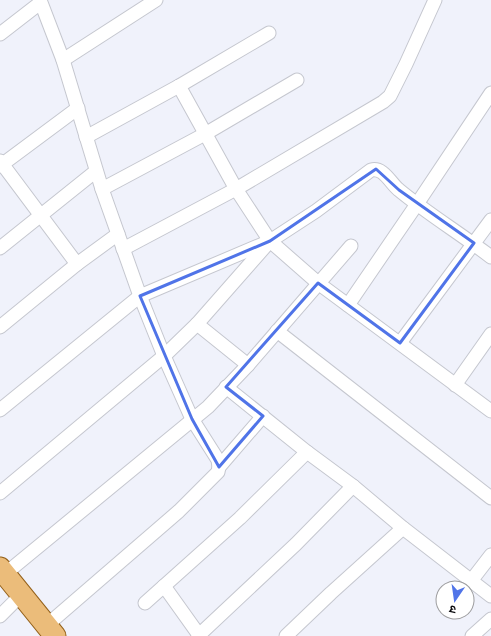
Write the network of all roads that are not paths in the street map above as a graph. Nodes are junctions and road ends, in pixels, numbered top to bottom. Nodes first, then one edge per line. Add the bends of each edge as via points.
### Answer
1 (156, 0) edge
2 (435, 0) edge
3 (40, 1) edge
4 (0, 34) edge
5 (269, 34) dead end
6 (63, 60) junction
7 (297, 80) dead end
8 (179, 86) junction
9 (491, 93) edge
10 (78, 108) junction
11 (205, 134) junction
12 (86, 137) junction
13 (1, 164) edge
14 (96, 171) junction
15 (236, 188) junction
16 (102, 189) junction
17 (418, 204) junction
18 (41, 215) junction
19 (491, 220) edge
20 (118, 234) junction
21 (270, 242) junction
22 (474, 244) junction
23 (351, 246) dead end
24 (0, 248) edge
25 (123, 249) junction
26 (491, 257) edge
27 (77, 264) junction
28 (318, 283) junction
29 (140, 296) junction
30 (348, 305) junction
31 (197, 324) junction
32 (0, 327) edge
33 (277, 331) junction
34 (491, 334) edge
35 (400, 343) junction
36 (164, 356) junction
37 (248, 365) junction
38 (455, 385) junction
39 (226, 387) junction
40 (0, 410) edge
41 (491, 411) edge
42 (263, 416) junction
43 (192, 419) junction
44 (307, 452) junction
45 (219, 467) junction
46 (353, 486) junction
47 (0, 493) edge
48 (491, 498) edge
49 (403, 528) junction
50 (491, 555) edge
51 (2, 571) edge
52 (470, 580) edge
53 (472, 580) edge
54 (475, 584) edge
55 (164, 586) junction
56 (21, 595) junction
57 (491, 596) edge
58 (145, 603) dead end
59 (0, 616) edge
60 (491, 619) edge
61 (51, 631) edge
62 (198, 636) edge
63 (286, 636) edge
64 (472, 636) edge

1 - 6 street
2 - 15 street via 390,96 337,130
3 - 4 street
3 - 6 street
5 - 8 street
6 - 10 street
7 - 11 street
8 - 11 street
8 - 12 street
9 - 17 street
10 - 12 street
10 - 13 street
11 - 15 street
11 - 16 street
12 - 14 street
13 - 18 street
14 - 16 street
14 - 18 street
15 - 21 street
15 - 25 street
16 - 20 street
17 - 21 street via 399,190 380,170 371,170
17 - 22 street
17 - 30 street
18 - 24 street
18 - 27 street
19 - 22 street
20 - 25 street
20 - 27 street
21 - 28 street
21 - 29 street
21 - 31 street
22 - 26 street
22 - 35 street
23 - 28 street
25 - 29 street
27 - 32 street
28 - 30 street
28 - 33 street
29 - 36 street
29 - 40 street
30 - 35 street
31 - 36 street
31 - 37 street
33 - 37 street
33 - 48 street
34 - 38 street
35 - 38 street
36 - 43 street
36 - 47 street
37 - 39 street
38 - 41 street
39 - 42 street
39 - 43 street via 208,407
42 - 44 street
42 - 45 street
43 - 45 street via 218,460
43 - 51 street
44 - 46 street
44 - 55 street via 240,518
45 - 61 street via 218,472 179,511
46 - 49 street
46 - 62 street via 296,544
49 - 52 street
49 - 63 street
50 - 53 street
51 - 56 main road
54 - 57 street
55 - 58 street
55 - 62 street
56 - 59 street
56 - 61 main road
60 - 64 street

